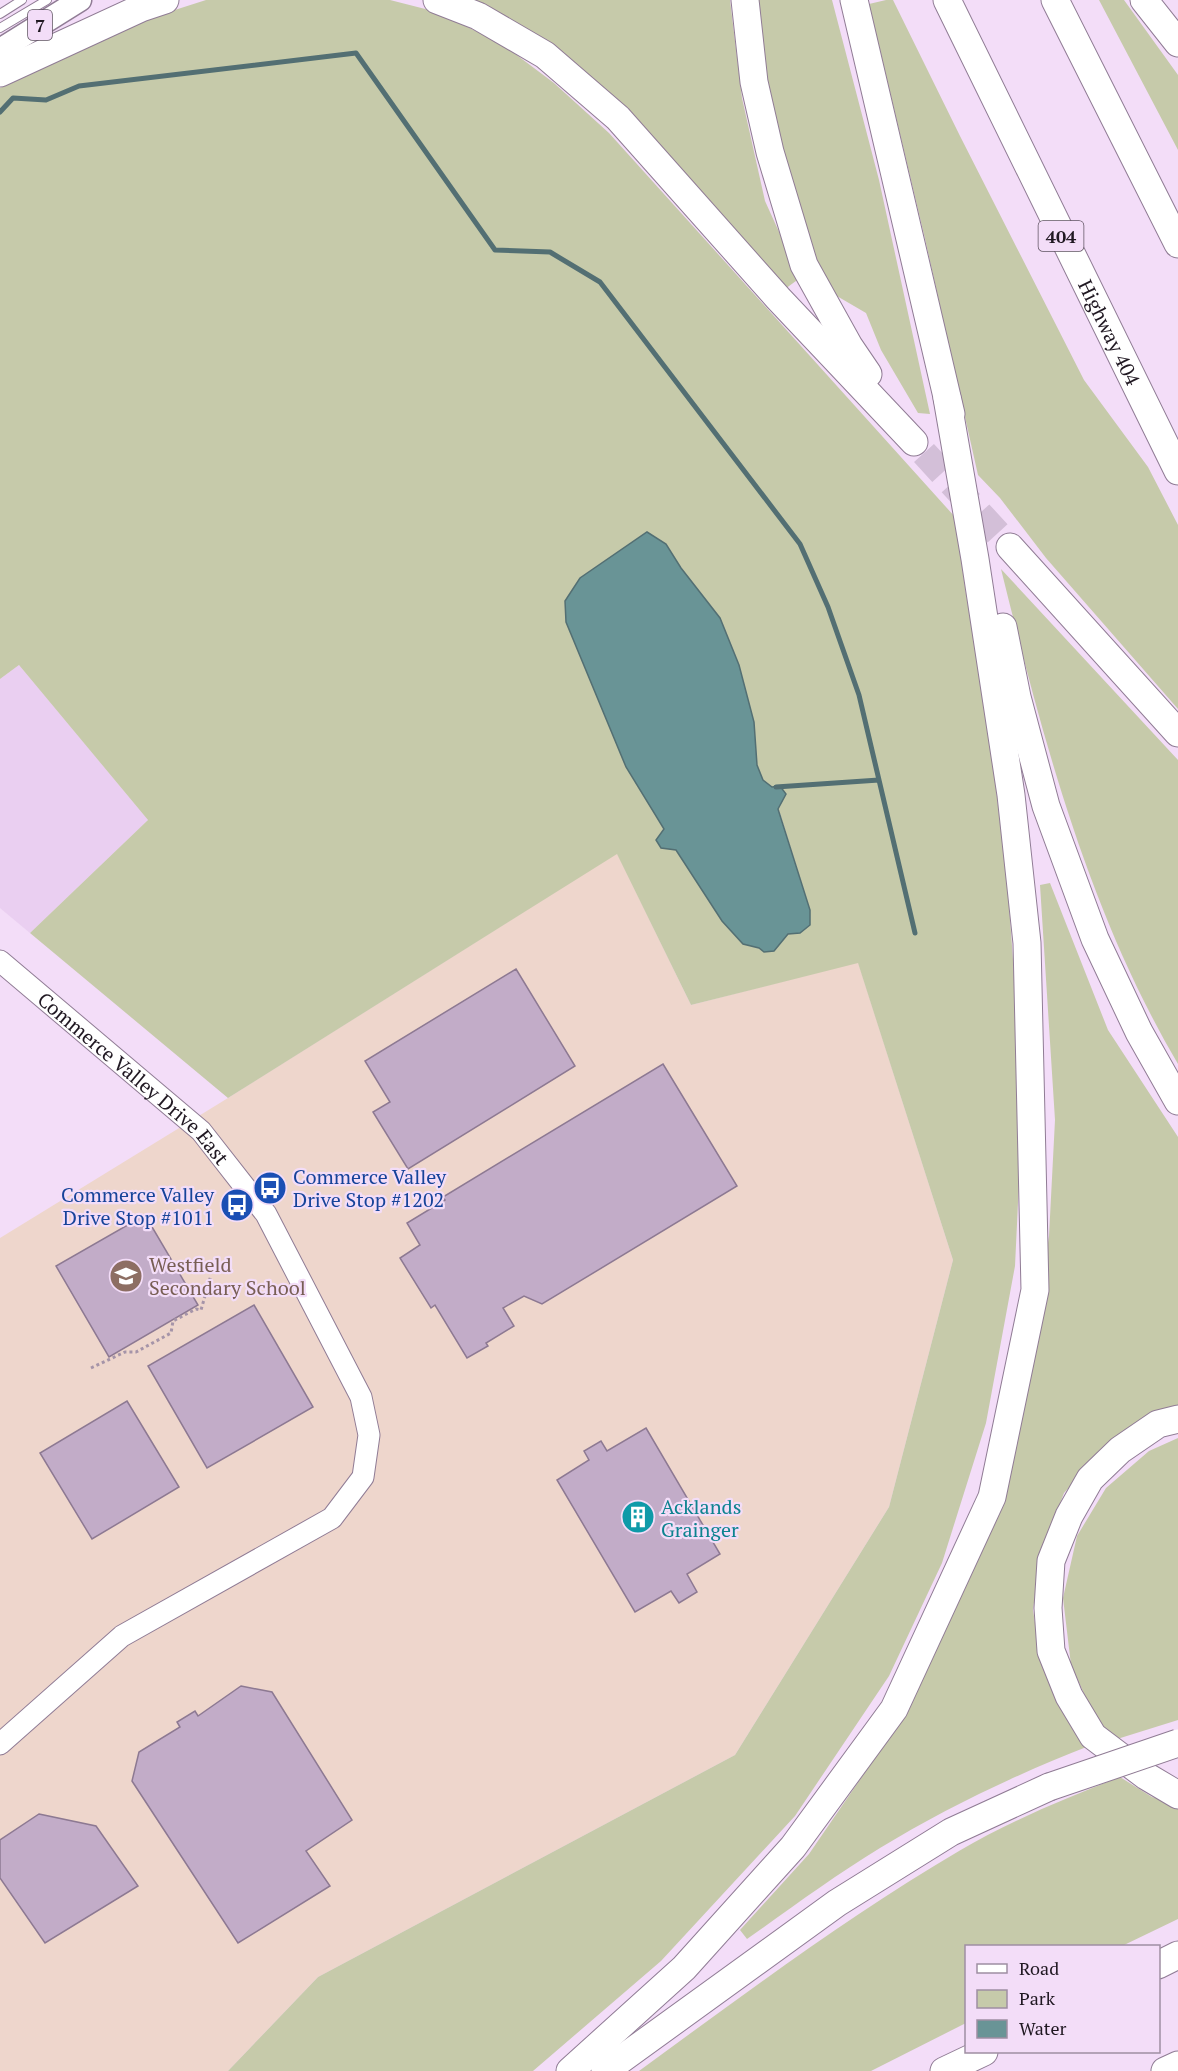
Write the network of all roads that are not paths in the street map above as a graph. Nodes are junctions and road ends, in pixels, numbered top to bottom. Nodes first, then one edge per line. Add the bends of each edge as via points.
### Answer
1 (22, 0) edge
2 (47, 0) edge
3 (80, 0) edge
4 (165, 0) edge
5 (437, 0) edge
6 (745, 0) edge
7 (854, 0) edge
8 (947, 0) edge
9 (1055, 0) edge
10 (1144, 0) edge
11 (0, 14) edge
12 (0, 28) edge
13 (1178, 43) edge
14 (0, 50) edge
15 (0, 73) edge
16 (1178, 244) edge
17 (947, 398) junction
18 (1178, 471) edge
19 (1010, 547) tunnel mouth
20 (1178, 733) edge
21 (0, 961) edge
22 (1178, 1101) edge
23 (1178, 1419) edge
24 (1178, 1743) edge
25 (0, 1744) edge
26 (1178, 1795) edge
27 (1178, 1955) edge
28 (1160, 1964) edge
29 (982, 2053) edge
30 (1178, 2065) edge
31 (570, 2071) edge
32 (605, 2071) edge
33 (945, 2071) edge
34 (1166, 2071) edge

1 - 11 lane
2 - 12 lane
3 - 14 main road, 7
4 - 15 highway
5 - 6 highway via 478,16 545,55 618,118 778,298 919,447 849,346 804,265 770,152 754,82
7 - 17 highway
8 - 18 highway, Highway 404 / 404
9 - 16 highway
10 - 13 highway
17 - 22 highway via 1046,806 1095,939 1139,1032
17 - 31 highway via 1011,795 1027,943 1035,1290 992,1497 894,1709 800,1838 684,1968
19 - 20 highway
21 - 25 street, Commerce Valley Drive East via 201,1131 266,1214 361,1397 369,1435 363,1477 332,1518 122,1636
23 - 26 highway via 1158,1424 1120,1450 1090,1479 1069,1516 1051,1561 1048,1608 1051,1651 1069,1696 1093,1736
24 - 32 highway, bridge via 1049,1787 951,1832 837,1903
27 - 28 highway
29 - 33 highway
30 - 34 highway

